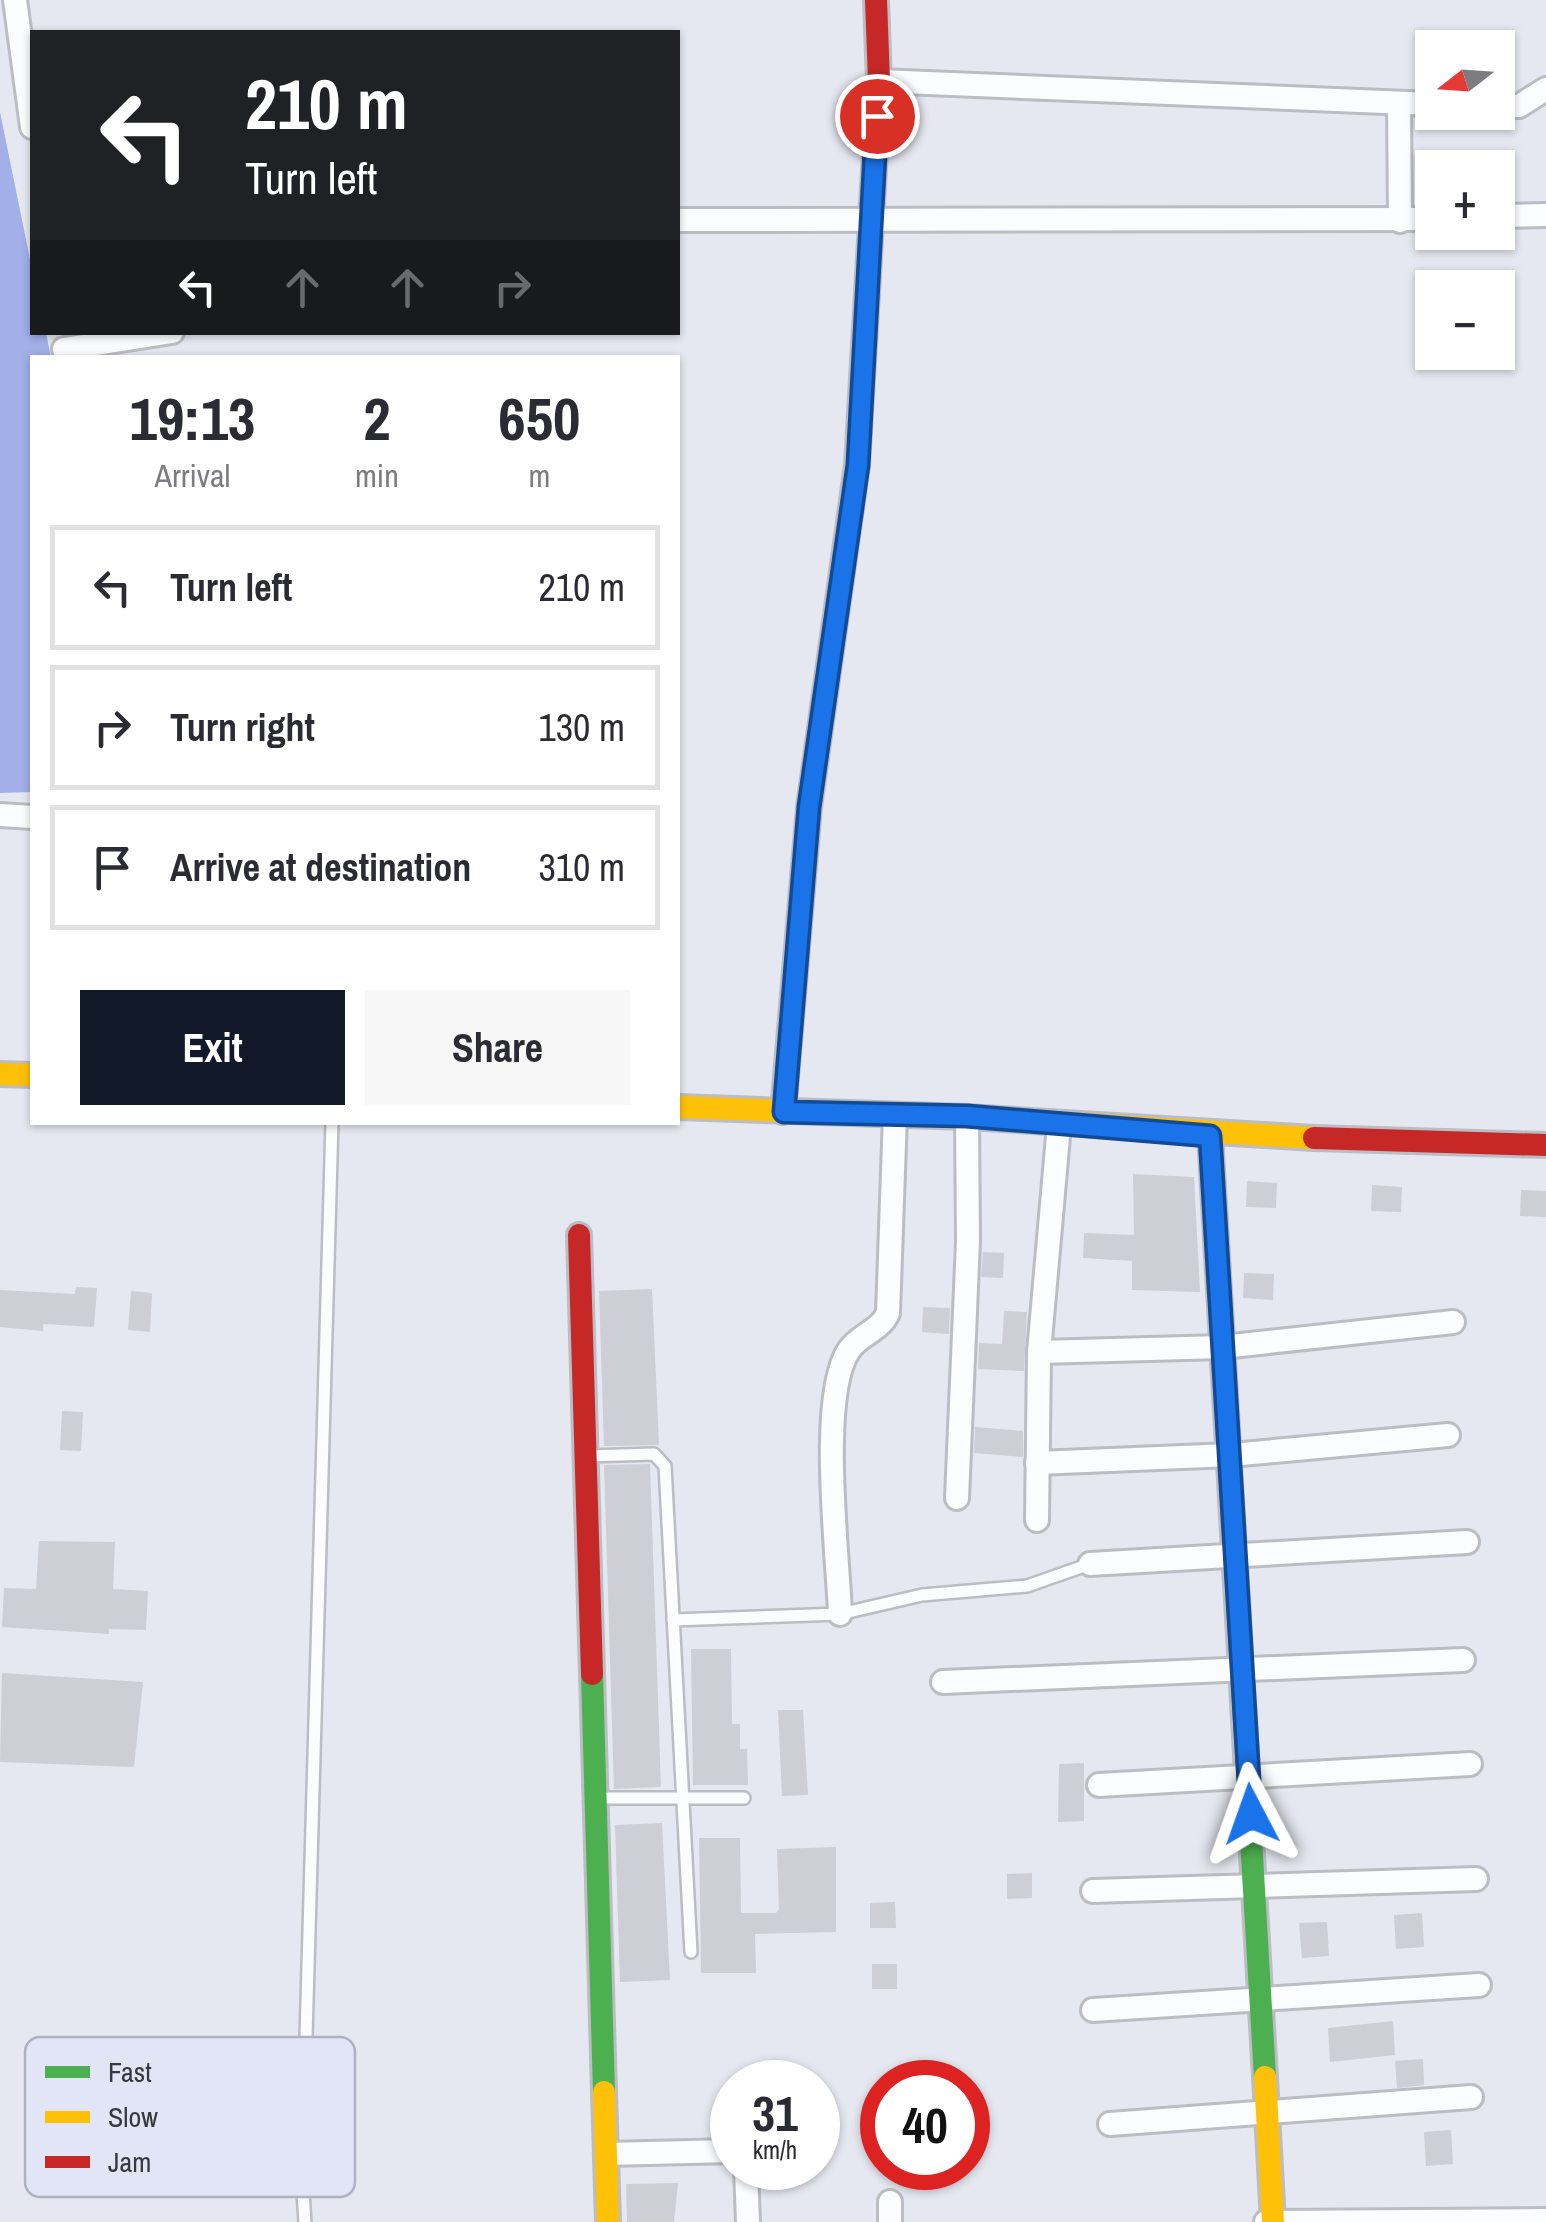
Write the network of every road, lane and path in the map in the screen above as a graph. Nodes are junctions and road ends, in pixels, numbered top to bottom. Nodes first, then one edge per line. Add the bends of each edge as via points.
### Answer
1 (15, 0) edge
2 (876, 0) edge
3 (879, 80) junction
4 (1546, 90) edge
5 (30, 100) edge
6 (1399, 104) junction
7 (1415, 104) edge
8 (1515, 106) edge
9 (1546, 215) edge
10 (1515, 216) edge
11 (680, 220) edge
12 (869, 220) junction
13 (1400, 221) junction
14 (1415, 221) edge
15 (149, 335) edge
16 (63, 346) edge
17 (0, 815) edge
18 (30, 817) edge
19 (0, 1074) edge
20 (30, 1076) edge
21 (680, 1107) edge
22 (784, 1112) junction
23 (895, 1114) junction
24 (967, 1116) junction
25 (1058, 1124) junction
26 (332, 1125) edge
27 (1210, 1136) junction
28 (1546, 1144) edge
29 (579, 1235) dead end
30 (1454, 1322) dead end
31 (1222, 1347) junction
32 (1039, 1352) junction
33 (1448, 1435) dead end
34 (1231, 1454) junction
35 (586, 1456) junction
36 (1036, 1463) junction
37 (958, 1498) dead end
38 (1038, 1520) dead end
39 (1467, 1542) dead end
40 (1232, 1555) junction
41 (1090, 1564) joint
42 (840, 1614) junction
43 (673, 1620) junction
44 (1463, 1660) dead end
45 (1242, 1669) junction
46 (943, 1682) dead end
47 (1470, 1764) dead end
48 (1248, 1777) junction
49 (1099, 1785) dead end
50 (682, 1797) junction
51 (596, 1798) junction
52 (744, 1798) dead end
53 (1476, 1879) dead end
54 (1256, 1886) junction
55 (1093, 1891) dead end
56 (691, 1952) dead end
57 (1479, 1984) dead end
58 (1261, 1998) junction
59 (1093, 2010) dead end
60 (306, 2037) edge
61 (1472, 2097) dead end
62 (1266, 2112) junction
63 (1110, 2124) dead end
64 (710, 2152) edge
65 (606, 2154) junction
66 (747, 2190) edge
67 (303, 2197) edge
68 (1546, 2220) edge
69 (305, 2222) edge
70 (608, 2222) edge
71 (748, 2222) edge
72 (1270, 2222) edge

1 - 5 street
2 - 3 street
3 - 6 street
3 - 12 street
4 - 8 street
6 - 7 street
6 - 13 street
9 - 10 street
11 - 12 street
12 - 13 street
12 - 22 street via 858,465 809,807
13 - 14 street
15 - 16 street
17 - 18 street
19 - 20 street
21 - 22 street
22 - 23 street
23 - 24 street
23 - 42 street via 888,1314 849,1349 832,1404
24 - 25 street
24 - 37 street
25 - 27 street
25 - 32 street
26 - 60 lane
27 - 28 street
27 - 31 street
29 - 35 street
30 - 31 street
31 - 32 street
31 - 34 street
32 - 36 street
33 - 34 street
34 - 36 street
34 - 40 street
35 - 43 lane via 662,1457
35 - 51 street
36 - 38 street
39 - 40 street
40 - 41 street
40 - 45 street
41 - 42 lane via 1027,1586 922,1595
42 - 43 lane
43 - 50 lane
44 - 45 street
45 - 46 street
45 - 48 street
47 - 48 street
48 - 49 street
48 - 54 street
50 - 51 lane
50 - 52 lane
50 - 56 lane
51 - 65 street
53 - 54 street
54 - 55 street
54 - 58 street
57 - 58 street
58 - 59 street
58 - 62 street
61 - 62 street
62 - 63 street
62 - 72 street
64 - 65 street
65 - 70 street
66 - 71 street
67 - 69 lane
68 - 72 street

